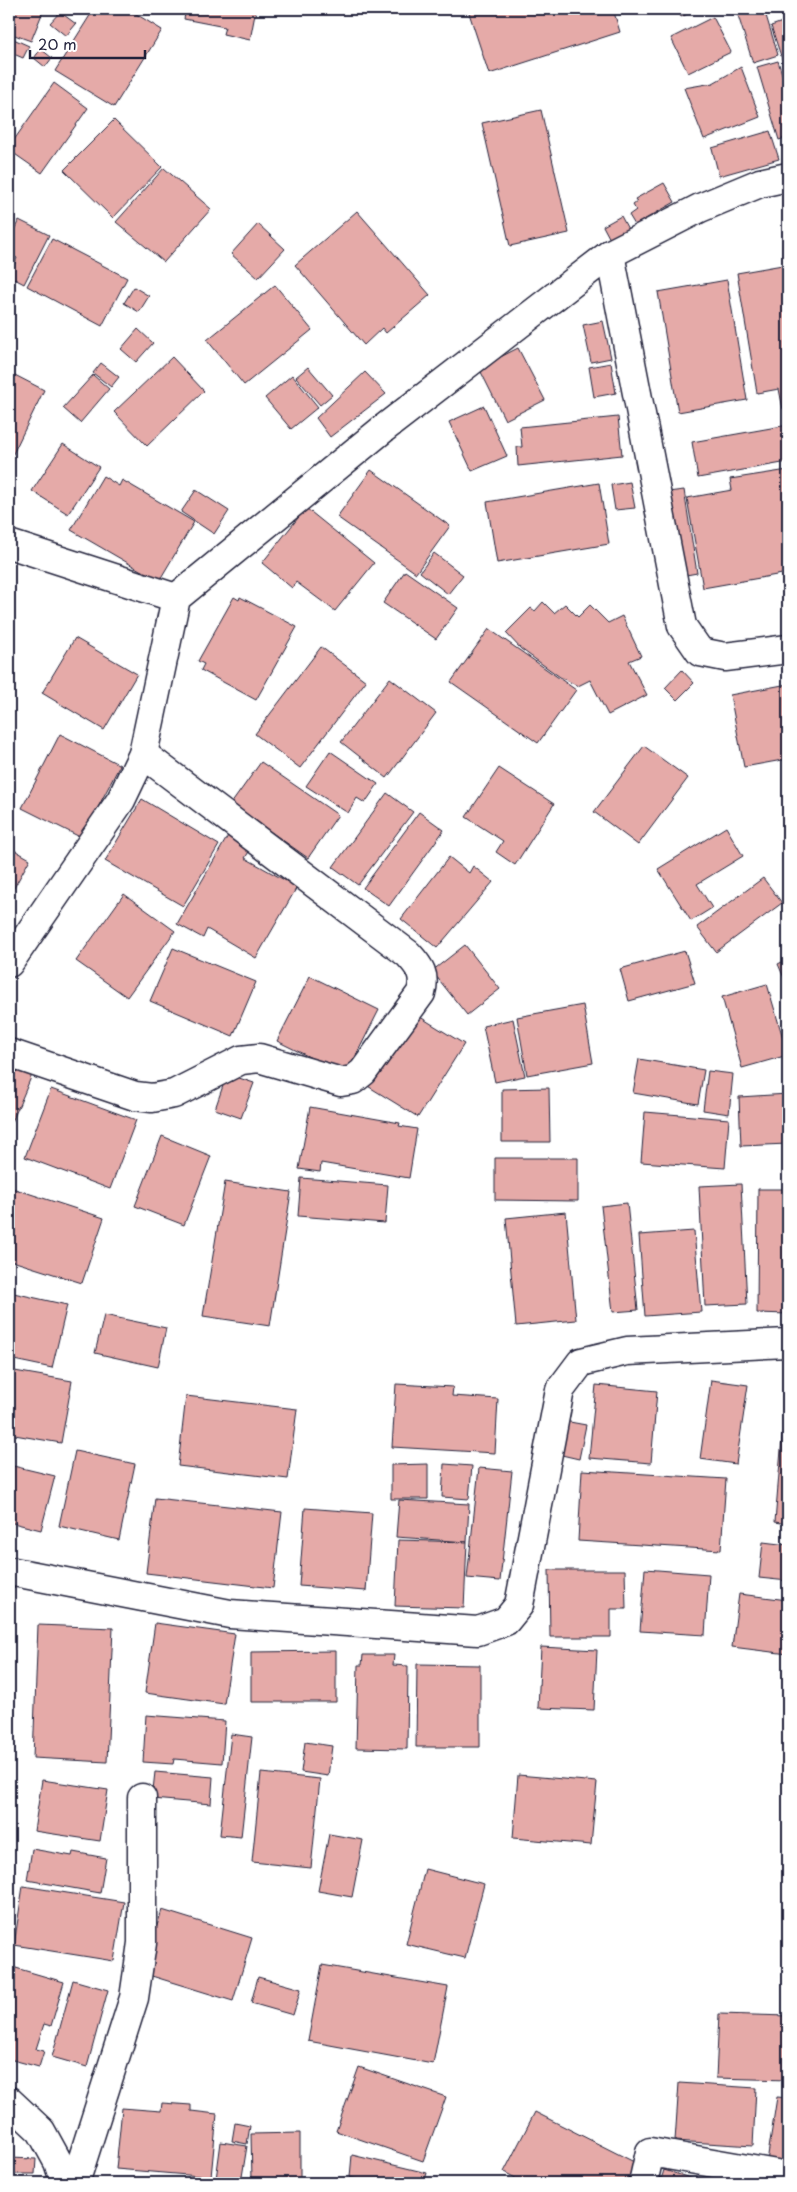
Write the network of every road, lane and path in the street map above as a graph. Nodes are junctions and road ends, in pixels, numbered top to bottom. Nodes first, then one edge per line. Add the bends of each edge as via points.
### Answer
1 (788, 177) edge
2 (610, 254) junction
3 (9, 544) edge
4 (176, 598) junction
5 (788, 649) edge
6 (143, 754) junction
7 (9, 963) edge
8 (9, 1053) edge
9 (788, 1343) edge
10 (9, 1571) edge
11 (142, 1798) dead end
12 (9, 2101) edge
13 (788, 2176) edge
14 (65, 2183) edge
15 (75, 2183) edge
16 (643, 2183) edge

1 - 2 street via 760,183 700,208
2 - 4 street via 383,429
2 - 5 street via 682,626 700,652 725,657
3 - 4 street
4 - 6 street
6 - 7 street via 121,800
6 - 8 street via 408,954 421,968 424,981 421,993 363,1072 352,1080 341,1082 259,1058 241,1060 174,1094 152,1098 135,1096
9 - 10 street via 628,1351 581,1362 560,1390 519,1604 506,1621 478,1630 230,1614
11 - 15 street via 142,1943 134,1998
12 - 14 street via 41,2131
13 - 16 street via 650,2152

